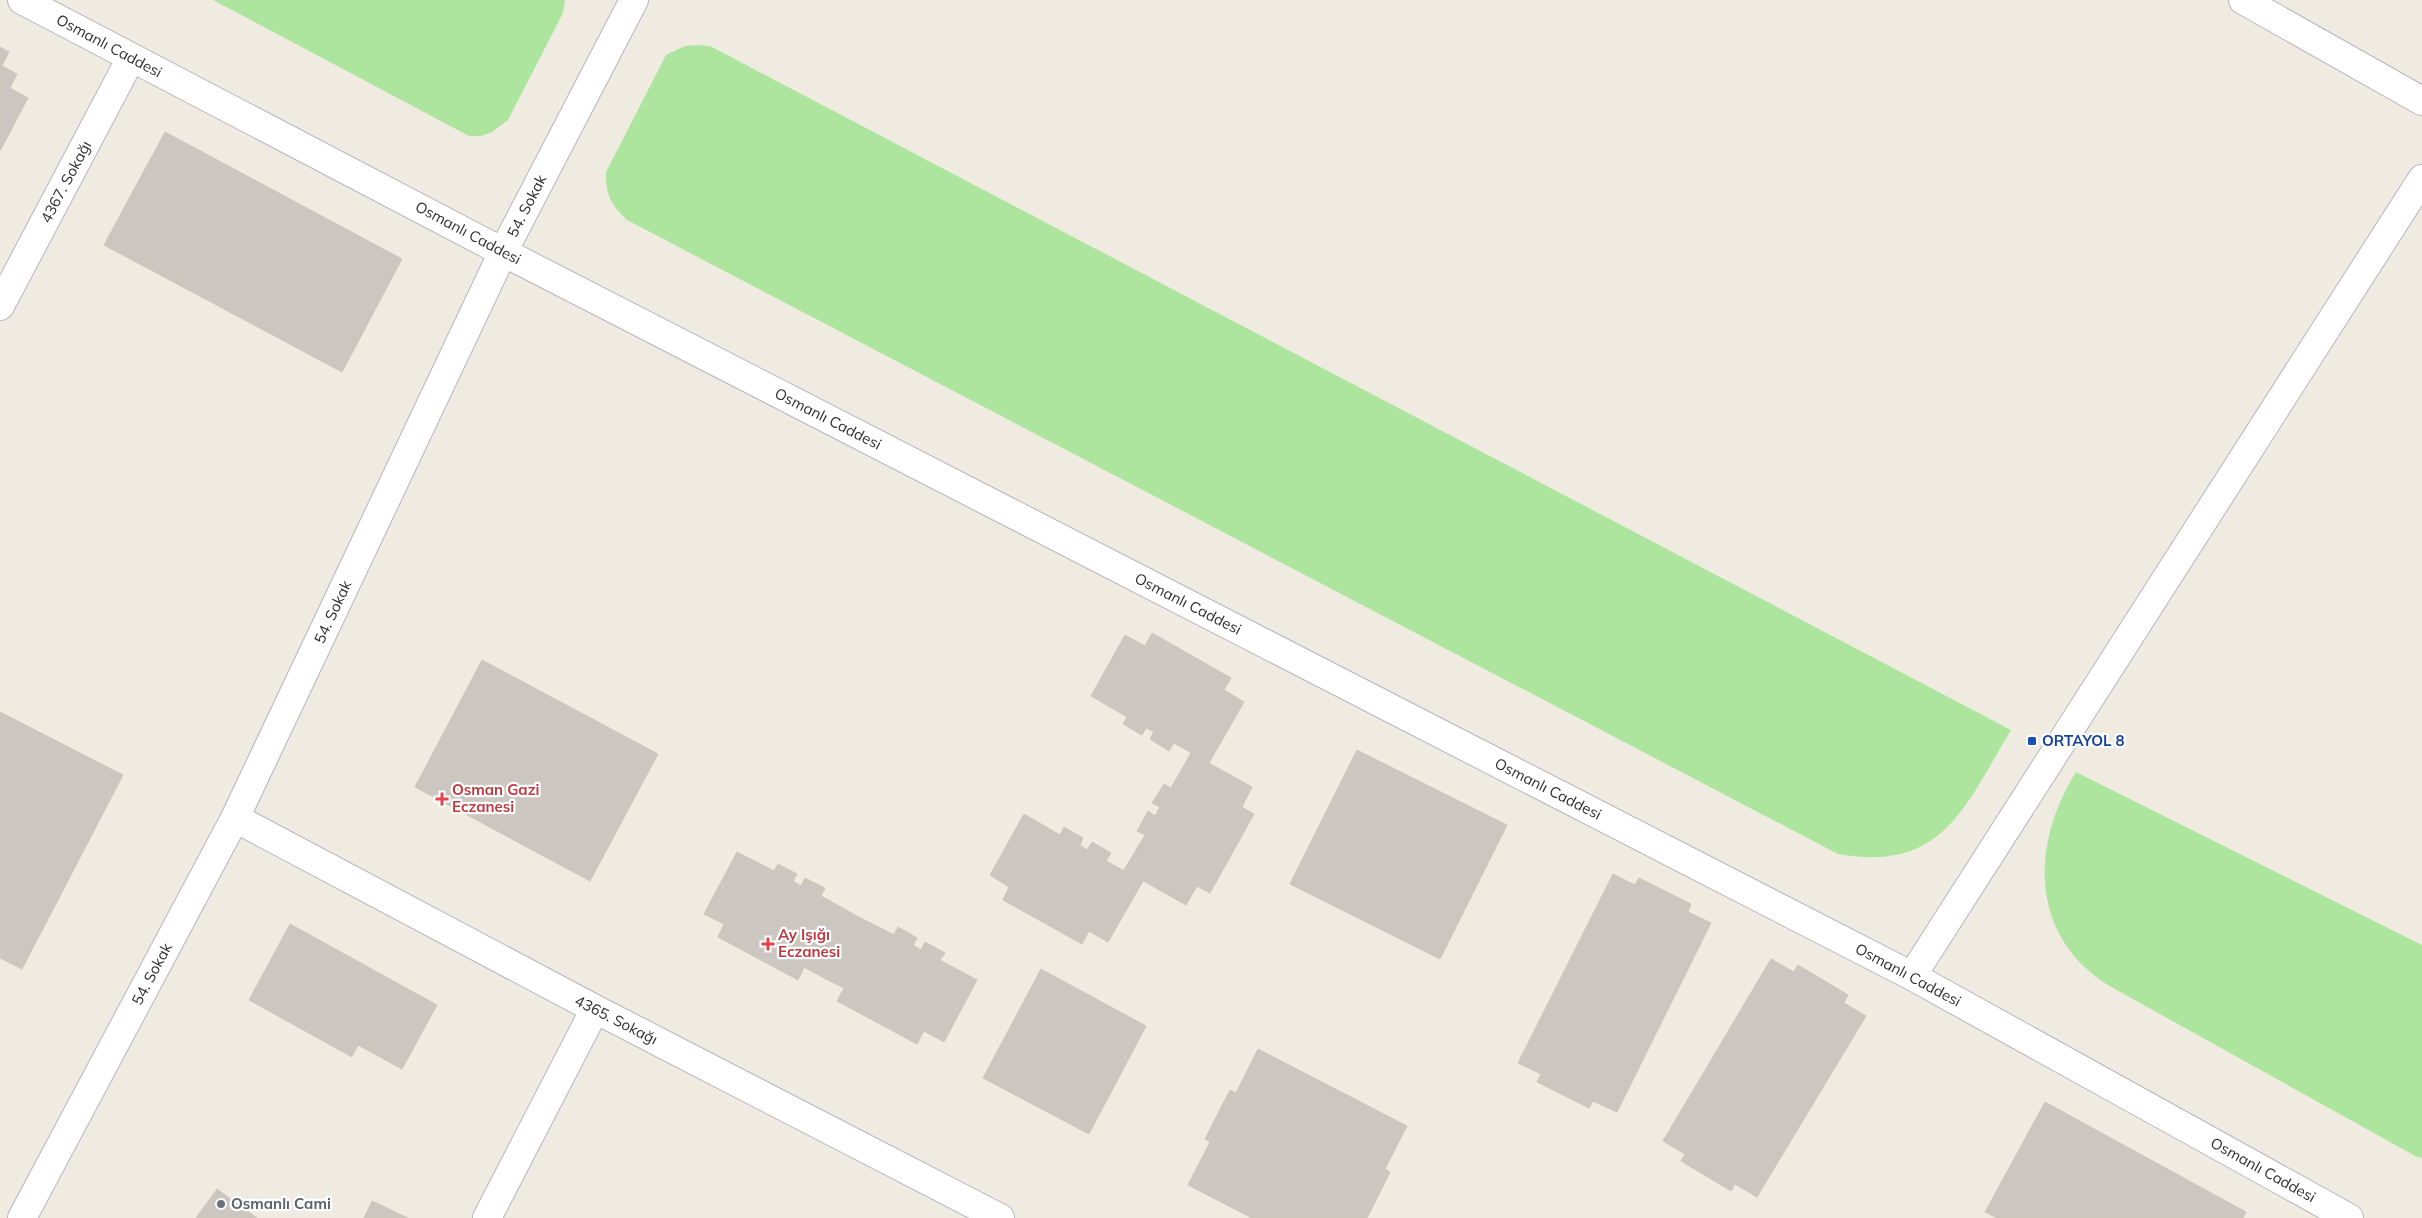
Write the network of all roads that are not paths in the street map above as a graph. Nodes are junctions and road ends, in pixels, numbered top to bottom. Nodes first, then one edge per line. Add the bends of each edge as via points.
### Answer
1 (22, 0) edge
2 (634, 0) edge
3 (2243, 0) edge
4 (132, 58) junction
5 (2422, 101) edge
6 (2422, 179) edge
7 (503, 252) junction
8 (0, 306) edge
9 (235, 818) junction
10 (1912, 976) junction
11 (595, 1009) junction
12 (22, 1218) edge
13 (487, 1218) edge
14 (1000, 1218) edge
15 (2349, 1218) edge

1 - 4 street, Osmanlı Caddesi
2 - 7 street, 54. Sokak
3 - 5 street
4 - 7 street, Osmanlı Caddesi
4 - 8 street, 4367. Sokağı
6 - 10 street
7 - 9 street, 54. Sokak
7 - 10 street, Osmanlı Caddesi
9 - 11 street, 4365. Sokağı
9 - 12 street, 54. Sokak
10 - 15 street, Osmanlı Caddesi
11 - 13 street
11 - 14 street, 4365. Sokağı

